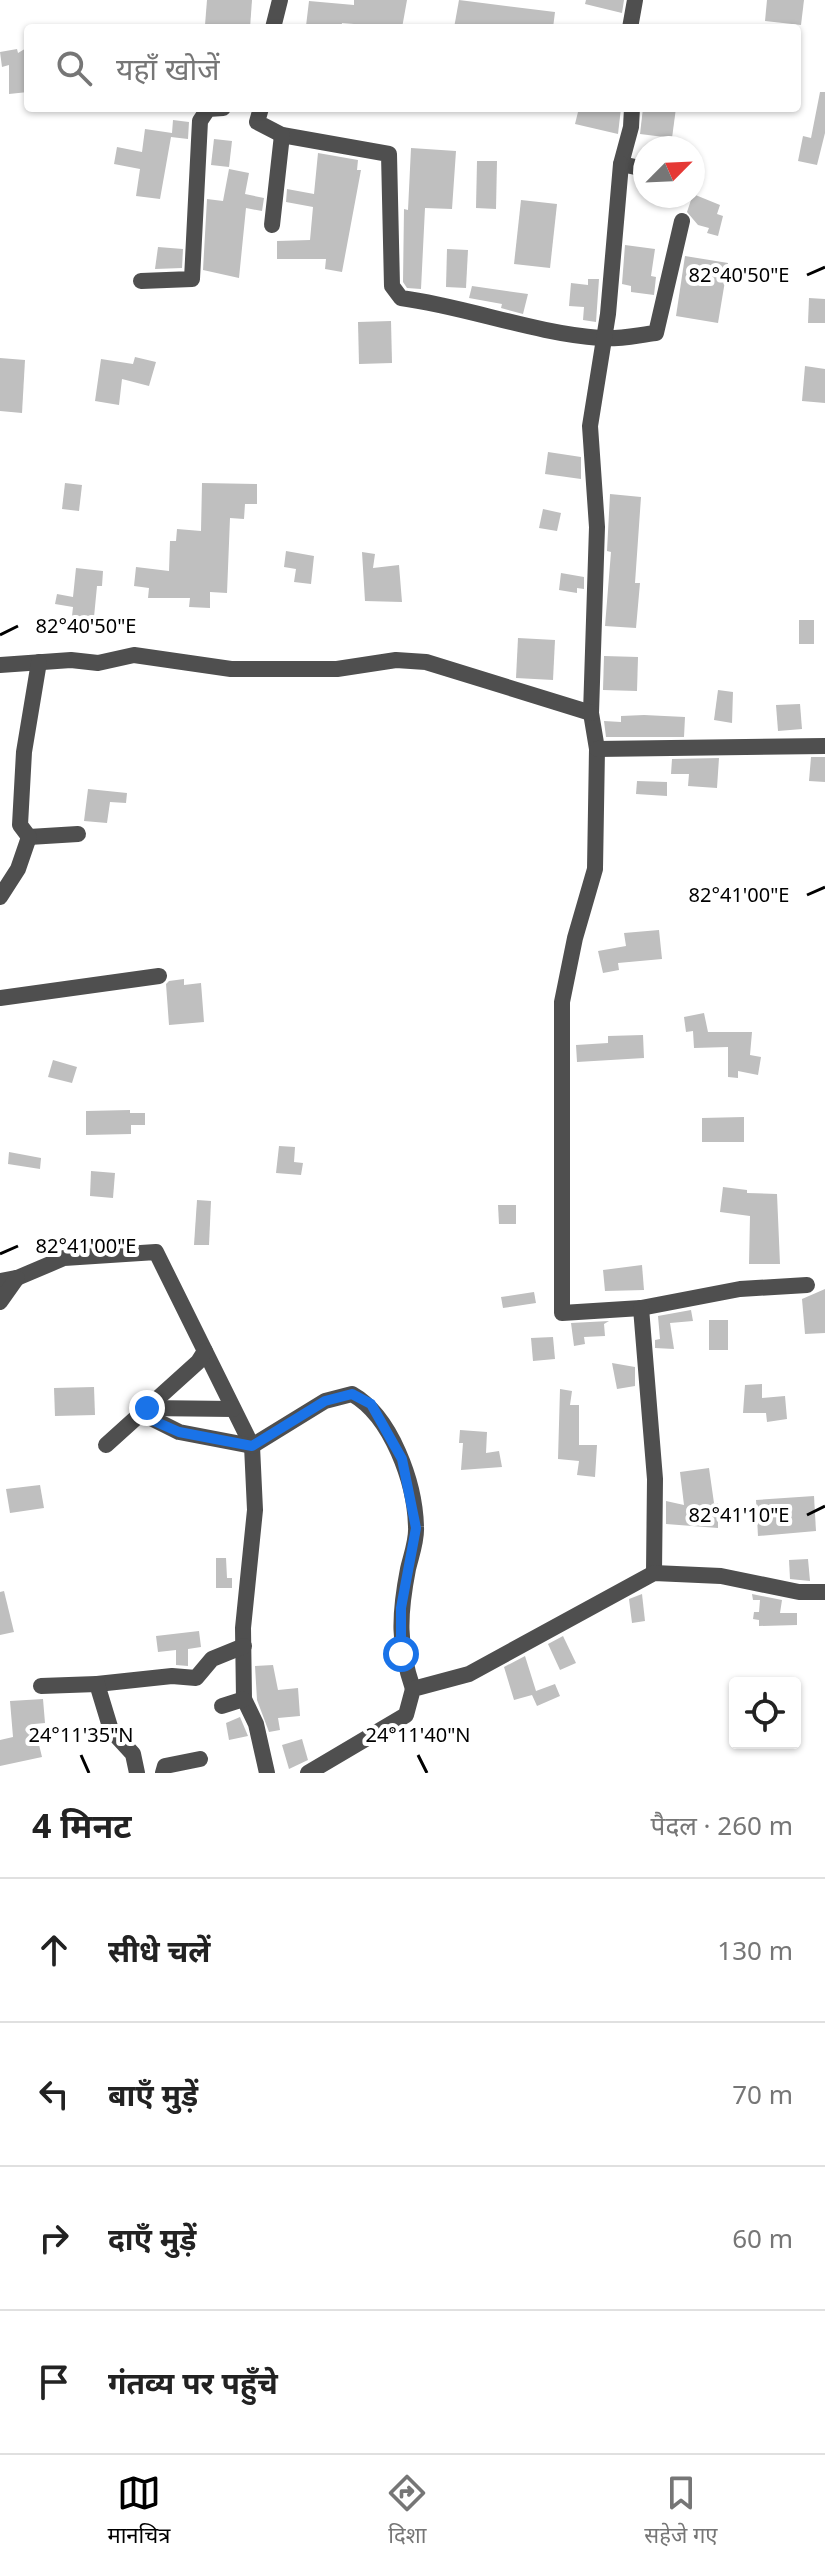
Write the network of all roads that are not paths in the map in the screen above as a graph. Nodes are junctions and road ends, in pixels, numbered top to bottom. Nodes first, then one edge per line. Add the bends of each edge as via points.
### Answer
1 (280, 0) edge
2 (635, 0) edge
3 (276, 24) edge
4 (631, 24) edge
5 (206, 112) edge
6 (260, 112) edge
7 (632, 112) edge
8 (282, 135) junction
9 (621, 164) junction
10 (633, 166) edge
11 (682, 221) dead end
12 (272, 225) dead end
13 (141, 281) dead end
14 (602, 338) junction
15 (39, 662) junction
16 (0, 665) edge
17 (591, 713) junction
18 (825, 746) edge
19 (597, 749) junction
20 (78, 834) dead end
21 (29, 837) junction
22 (0, 897) edge
23 (159, 976) dead end
24 (0, 998) edge
25 (17, 1278) junction
26 (0, 1281) edge
27 (807, 1285) dead end
28 (0, 1302) edge
29 (641, 1308) junction
30 (205, 1351) junction
31 (233, 1409) junction
32 (144, 1411) junction
33 (106, 1445) dead end
34 (252, 1446) junction
35 (654, 1573) junction
36 (825, 1592) edge
37 (244, 1646) junction
38 (97, 1684) junction
39 (41, 1686) dead end
40 (413, 1689) junction
41 (244, 1699) junction
42 (222, 1706) dead end
43 (200, 1759) dead end
44 (137, 1773) edge
45 (163, 1773) edge
46 (267, 1773) edge
47 (308, 1773) edge

1 - 3 street
2 - 4 street
5 - 13 street via 200,121 192,279
6 - 8 street via 257,122
7 - 9 street
8 - 12 street
8 - 14 street via 389,154 392,286 401,298
9 - 10 street
9 - 14 street
11 - 14 street via 656,333
14 - 17 street via 590,426 597,527
15 - 16 street
15 - 17 street via 98,663 134,655 231,669 426,662
15 - 21 street via 24,752 20,825
17 - 19 street
18 - 19 street
19 - 29 street via 595,869 562,1002 562,1313
20 - 21 street
21 - 22 street via 18,869
23 - 24 street
25 - 26 street
25 - 28 street
25 - 30 street via 64,1258 156,1252
27 - 29 street via 740,1289
29 - 35 street via 655,1479
30 - 31 street
30 - 32 street
31 - 32 street
31 - 34 street
32 - 33 street
32 - 34 street via 179,1432
34 - 37 street via 255,1510
34 - 40 street via 325,1401 352,1394 371,1404 402,1459 416,1528 401,1608 401,1654
35 - 36 street via 721,1576
35 - 40 street via 469,1674
37 - 38 street via 212,1659 196,1678
37 - 41 street
38 - 39 street
38 - 44 street via 111,1730 133,1754
40 - 47 street via 406,1715
41 - 42 street
41 - 46 street via 256,1724
43 - 45 street via 165,1766

